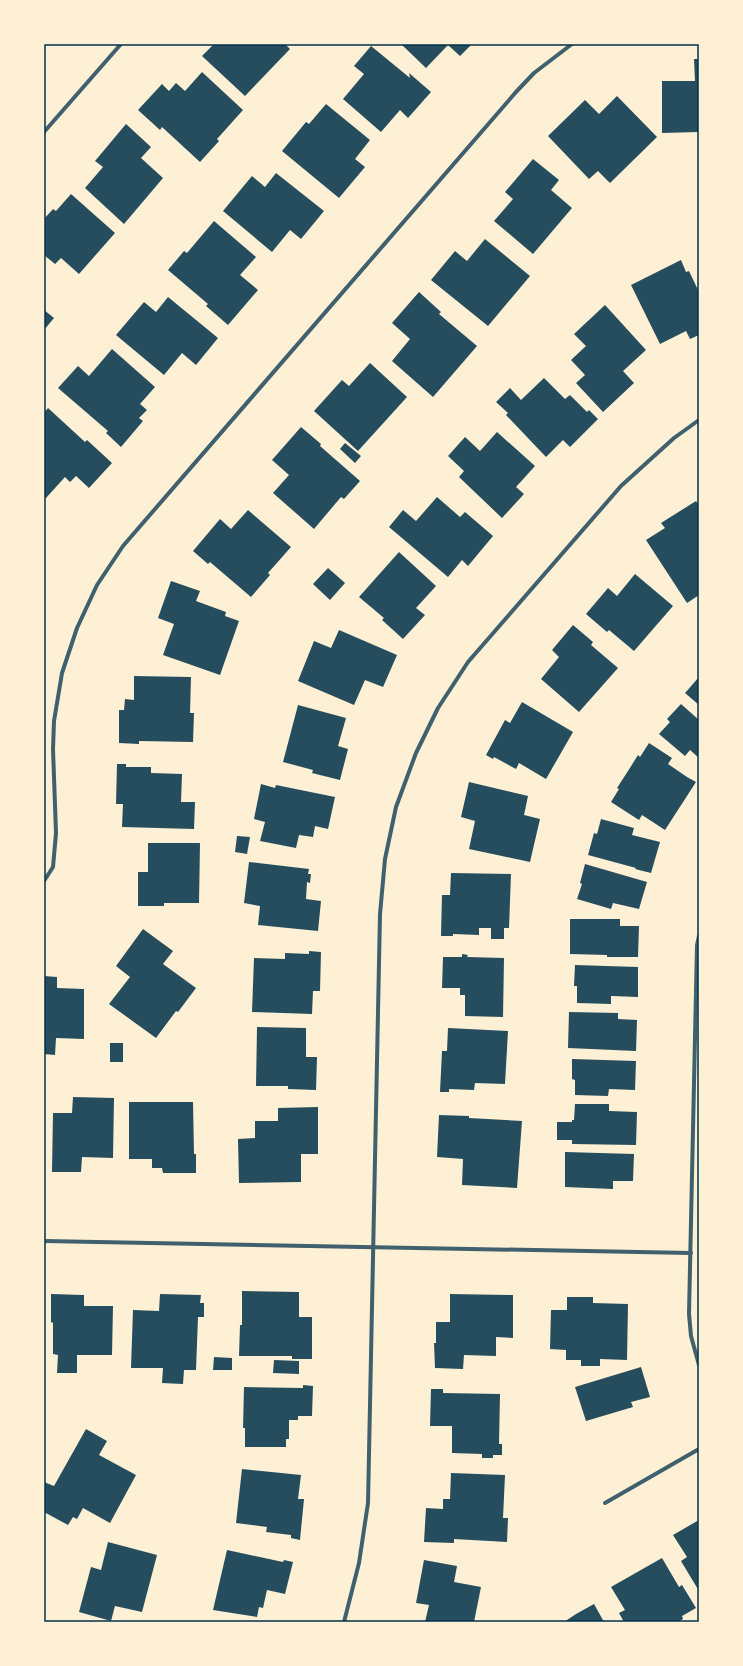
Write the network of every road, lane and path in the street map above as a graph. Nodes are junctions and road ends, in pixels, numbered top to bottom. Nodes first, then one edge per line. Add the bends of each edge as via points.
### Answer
1 (121, 44) edge
2 (572, 44) edge
3 (44, 132) edge
4 (699, 420) edge
5 (44, 881) edge
6 (699, 936) edge
7 (44, 1240) edge
8 (374, 1247) junction
9 (691, 1253) junction
10 (699, 1365) edge
11 (699, 1449) edge
12 (605, 1503) dead end
13 (344, 1622) edge

1 - 3 street
2 - 5 street via 534,73 516,92 123,546 97,585 77,628 62,673 52,749 56,833 53,867
4 - 8 street via 674,438 621,486 468,662 438,708 416,753 396,807 385,859 380,914
6 - 9 street
7 - 8 street
8 - 9 street
8 - 13 street via 368,1503 359,1563
9 - 10 street via 691,1336
11 - 12 street

